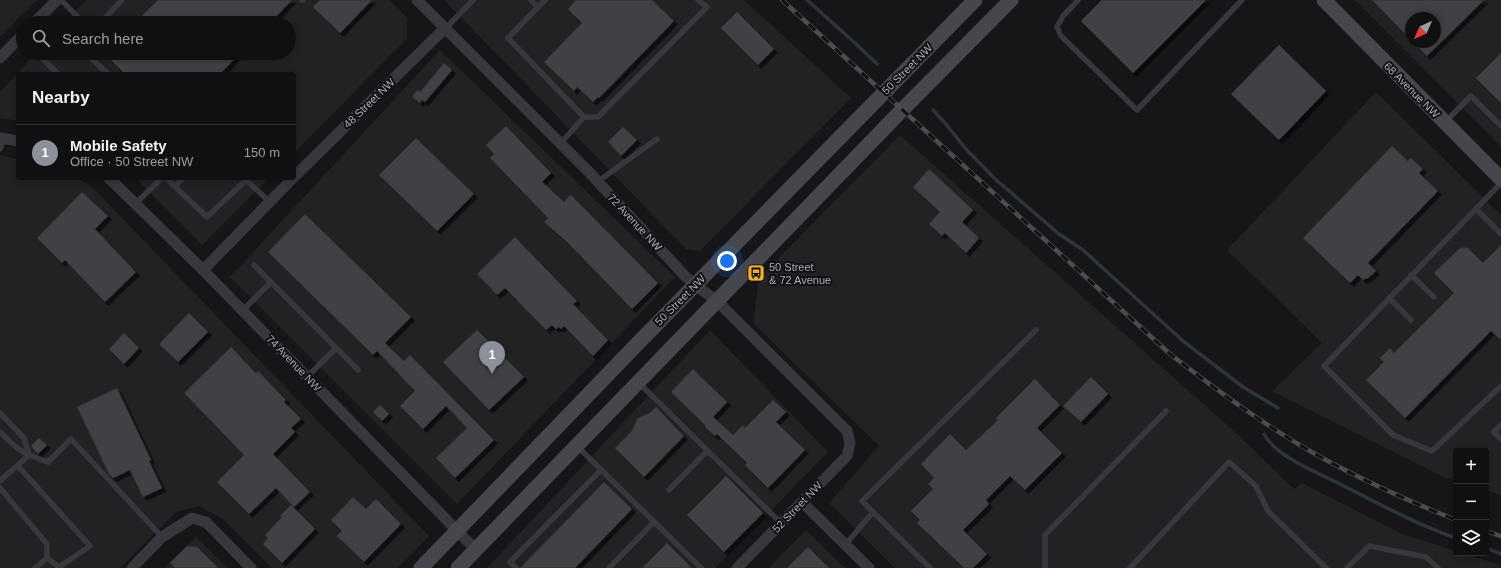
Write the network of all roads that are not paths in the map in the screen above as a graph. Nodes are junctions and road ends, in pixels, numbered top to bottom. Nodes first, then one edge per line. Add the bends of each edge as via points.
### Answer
1 (57, 0) edge
2 (61, 0) edge
3 (122, 0) edge
4 (416, 0) edge
5 (473, 0) edge
6 (531, 0) edge
7 (545, 0) edge
8 (698, 0) edge
9 (975, 0) edge
10 (1011, 0) edge
11 (1078, 0) edge
12 (1242, 0) edge
13 (1324, 0) edge
14 (538, 7) junction
15 (41, 16) edge
16 (77, 16) edge
17 (107, 16) edge
18 (444, 29) junction
19 (16, 42) edge
20 (0, 58) edge
21 (46, 60) edge
22 (93, 60) edge
23 (56, 72) edge
24 (106, 72) edge
25 (584, 117) junction
26 (1445, 123) junction
27 (1501, 126) edge
28 (657, 139) dead end
29 (16, 141) edge
30 (1, 142) edge
31 (560, 144) junction
32 (296, 176) edge
33 (1501, 179) edge
34 (111, 180) edge
35 (160, 180) edge
36 (168, 180) edge
37 (181, 180) edge
38 (245, 180) edge
39 (247, 180) edge
40 (292, 180) edge
41 (597, 182) junction
42 (1501, 183) edge
43 (175, 186) junction
44 (270, 202) junction
45 (136, 203) junction
46 (1476, 209) junction
47 (1501, 234) edge
48 (254, 265) dead end
49 (203, 270) junction
50 (1411, 275) junction
51 (271, 282) junction
52 (695, 285) junction
53 (1434, 297) dead end
54 (1389, 298) junction
55 (717, 301) junction
56 (243, 310) junction
57 (1411, 320) dead end
58 (1036, 330) dead end
59 (336, 348) junction
60 (358, 370) dead end
61 (307, 377) junction
62 (638, 382) junction
63 (1501, 386) edge
64 (1166, 411) dead end
65 (0, 413) edge
66 (1501, 425) edge
67 (0, 432) edge
68 (1501, 439) edge
69 (850, 443) joint
70 (577, 446) junction
71 (707, 450) junction
72 (29, 455) junction
73 (18, 466) junction
74 (601, 470) junction
75 (0, 481) edge
76 (0, 488) edge
77 (669, 490) dead end
78 (802, 502) junction
79 (873, 512) junction
80 (654, 522) junction
81 (781, 523) junction
82 (457, 531) junction
83 (162, 537) junction
84 (845, 545) junction
85 (476, 550) junction
86 (46, 558) junction
87 (35, 568) edge
88 (132, 568) edge
89 (251, 568) edge
90 (421, 568) edge
91 (458, 568) edge
92 (516, 568) edge
93 (610, 568) edge
94 (700, 568) edge
95 (738, 568) edge
96 (869, 568) edge
97 (930, 568) edge
98 (1045, 568) edge
99 (1130, 568) edge
100 (1326, 568) edge
101 (1347, 568) edge
102 (1438, 568) edge

1 - 15 street
2 - 16 lane
3 - 17 lane
4 - 18 street, 72 Avenue NW
5 - 18 lane
6 - 14 lane
7 - 14 lane
8 - 25 lane via 707,8 598,118
9 - 52 main road, 50 Street NW
10 - 55 main road
11 - 12 lane via 1063,16 1057,27 1061,36 1137,110
13 - 26 main road, 68 Avenue NW
14 - 25 lane via 508,38
18 - 31 street, 72 Avenue NW
18 - 32 street, 48 Street NW
19 - 20 street
21 - 23 lane
22 - 24 lane
25 - 31 lane
26 - 27 lane via 1471,96
26 - 33 main road, 68 Avenue NW
28 - 41 lane
29 - 30 street
31 - 41 street, 72 Avenue NW
34 - 45 street, 74 Avenue NW
35 - 45 lane
36 - 43 lane
37 - 43 lane
38 - 43 lane via 207,218
39 - 44 lane
40 - 44 street, 48 Street NW
41 - 52 street, 72 Avenue NW
42 - 46 lane
44 - 49 street, 48 Street NW
45 - 49 street, 74 Avenue NW
46 - 47 lane
46 - 50 lane
48 - 51 lane
49 - 56 street, 74 Avenue NW
50 - 53 lane
50 - 54 lane
51 - 56 lane
51 - 59 lane
52 - 55 street, 72 Avenue NW
52 - 82 main road, 50 Street NW
54 - 57 lane
54 - 63 lane via 1324,366 1393,435 1432,451
55 - 62 main road
55 - 69 street, 72 Avenue NW via 847,431
56 - 61 street, 74 Avenue NW
58 - 79 lane via 862,500
59 - 60 lane
59 - 61 lane
61 - 82 street, 74 Avenue NW
62 - 70 main road
62 - 71 lane
64 - 98 lane via 1045,535
65 - 72 lane via 24,438
66 - 68 lane via 1494,432
67 - 72 lane
69 - 78 street, 52 Street NW via 847,456
70 - 74 lane
70 - 85 main road
71 - 77 lane
71 - 81 lane
72 - 73 lane
72 - 83 lane via 48,462 71,439
73 - 75 lane
73 - 86 lane via 90,546 60,567
74 - 80 lane
74 - 92 lane via 510,562
76 - 86 lane via 47,544
78 - 81 street, 52 Street NW
78 - 84 street
79 - 84 lane
79 - 97 lane
80 - 93 lane
80 - 94 lane
81 - 95 street, 52 Street NW
82 - 85 street, 74 Avenue NW
82 - 90 main road, 50 Street NW
83 - 88 street
83 - 89 street via 192,518 206,522
84 - 96 street
85 - 91 main road
86 - 87 lane
99 - 100 lane via 1230,462 1256,486 1268,511
101 - 102 lane via 1369,546 1426,557

